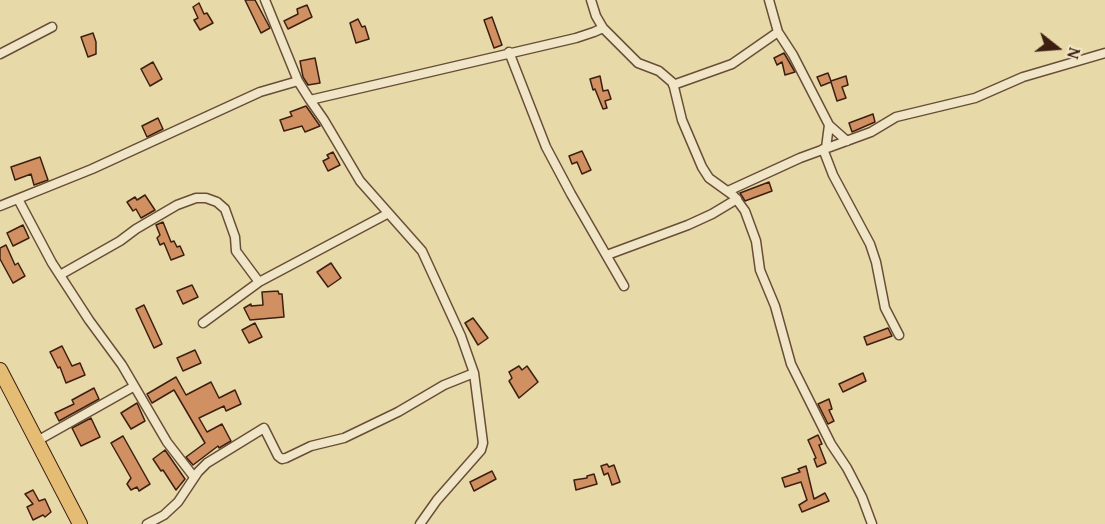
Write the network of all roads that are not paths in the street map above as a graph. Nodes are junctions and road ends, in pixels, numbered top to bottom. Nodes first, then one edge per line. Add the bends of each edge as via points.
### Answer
1 (266, 0) edge
2 (591, 0) edge
3 (769, 0) edge
4 (52, 27) dead end
5 (603, 28) junction
6 (778, 32) junction
7 (509, 52) junction
8 (1105, 53) edge
9 (0, 54) edge
10 (298, 81) junction
11 (673, 85) junction
12 (310, 100) junction
13 (829, 125) junction
14 (847, 141) junction
15 (825, 149) junction
16 (728, 191) junction
17 (18, 199) junction
18 (737, 199) junction
19 (0, 206) edge
20 (387, 214) junction
21 (607, 255) junction
22 (60, 275) junction
23 (259, 282) junction
24 (624, 286) dead end
25 (203, 323) dead end
26 (899, 335) dead end
27 (0, 370) edge
28 (474, 373) junction
29 (133, 387) junction
30 (37, 441) junction
31 (194, 477) junction
32 (80, 524) edge
33 (147, 524) edge
34 (420, 524) edge
35 (872, 524) edge

1 - 10 street
2 - 5 street
3 - 6 street
4 - 9 street
5 - 7 street via 576,38
5 - 11 street via 638,63 659,71
6 - 11 street via 732,64
6 - 13 street
7 - 12 street
7 - 21 street via 546,147
8 - 14 street via 1023,78 975,98 896,117
10 - 12 street
10 - 17 street via 260,92
11 - 16 street via 681,120 702,167 709,178
12 - 20 street via 360,181
13 - 14 street
13 - 15 street
14 - 15 street
15 - 16 street
15 - 26 street via 833,175 870,244 885,308
16 - 18 street
17 - 19 street
17 - 22 street
18 - 21 street via 688,225
18 - 35 street via 751,224 760,270 791,364 862,496
20 - 23 street
20 - 28 street via 422,251
21 - 24 street
22 - 23 street via 177,205 206,198 225,209 236,251
22 - 29 street
23 - 25 street
27 - 30 main road
28 - 31 street via 344,438 310,446 286,458 278,456 264,428 221,453
28 - 34 street via 481,450
29 - 30 street
29 - 31 street
30 - 32 main road
31 - 33 street via 178,502

